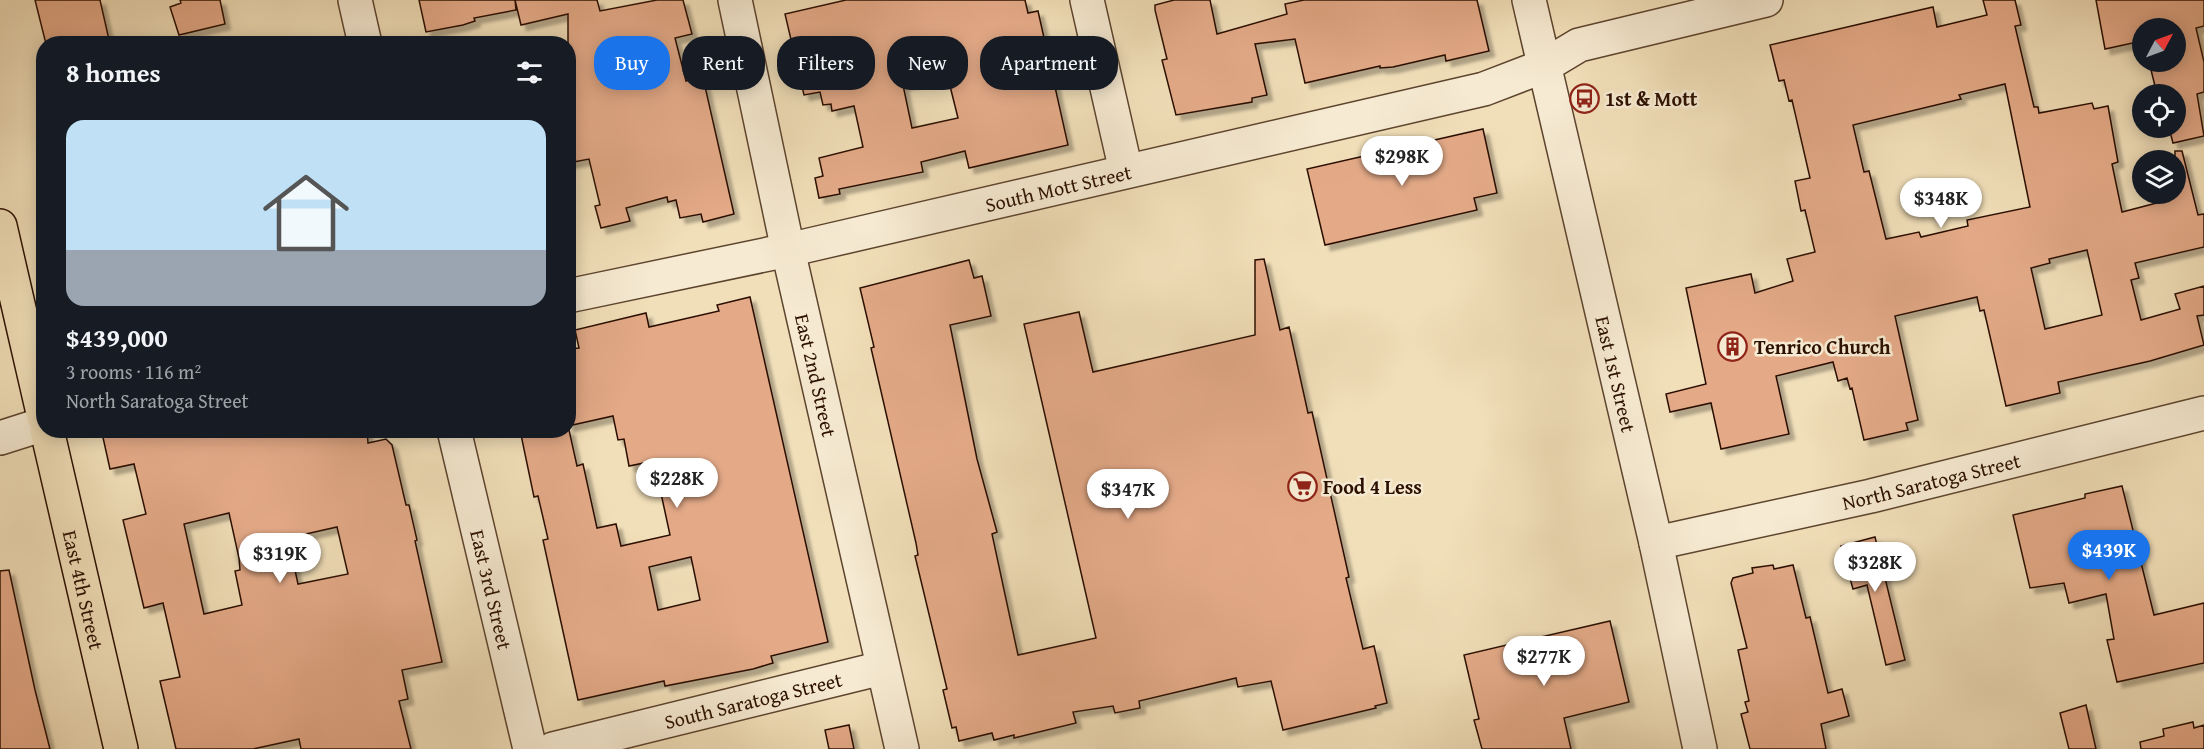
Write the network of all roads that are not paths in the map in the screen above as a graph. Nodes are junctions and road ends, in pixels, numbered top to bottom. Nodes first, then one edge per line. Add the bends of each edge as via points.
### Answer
1 (356, 0) edge
2 (735, 0) edge
3 (1087, 0) edge
4 (1529, 0) edge
5 (1766, 0) edge
6 (363, 36) edge
7 (1544, 66) junction
8 (1126, 171) junction
9 (0, 226) edge
10 (788, 250) junction
11 (576, 294) edge
12 (36, 382) edge
13 (2204, 413) edge
14 (36, 427) edge
15 (0, 438) edge
16 (49, 438) edge
17 (456, 438) edge
18 (1656, 543) junction
19 (882, 668) junction
20 (121, 749) edge
21 (530, 749) edge
22 (553, 749) edge
23 (902, 749) edge
24 (1700, 749) edge

1 - 6 street
2 - 10 street, East 2nd Street
3 - 8 street
4 - 7 street, East 1st Street
5 - 7 street, South Mott Street via 1579,45
7 - 8 street, South Mott Street via 1484,89
7 - 18 street, East 1st Street
8 - 10 street, South Mott Street
9 - 12 main road
10 - 11 street, South Mott Street
10 - 19 street, East 2nd Street
13 - 18 street, North Saratoga Street via 1871,496
14 - 15 street
16 - 20 main road, East 4th Street
17 - 21 street, East 3rd Street
18 - 24 street, East 1st Street
19 - 22 street, South Saratoga Street
19 - 23 street, East 2nd Street

